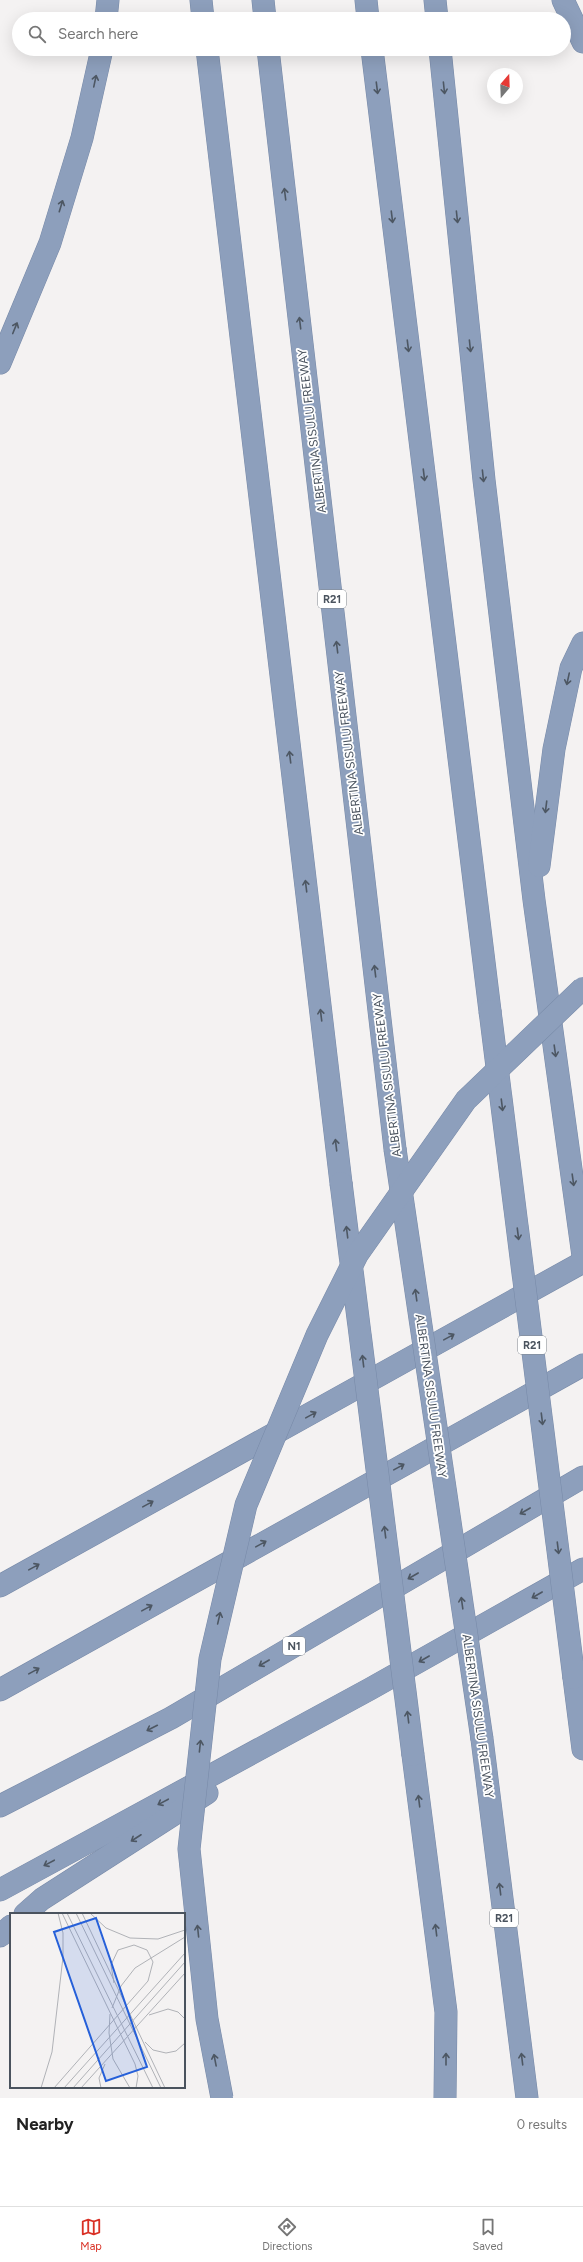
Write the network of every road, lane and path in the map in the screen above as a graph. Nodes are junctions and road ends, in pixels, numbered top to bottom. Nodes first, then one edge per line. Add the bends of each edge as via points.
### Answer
1 (108, 0) edge
2 (201, 0) edge
3 (262, 0) edge
4 (366, 0) edge
5 (435, 0) edge
6 (563, 0) edge
7 (107, 12) edge
8 (202, 12) edge
9 (264, 12) edge
10 (367, 12) edge
11 (436, 12) edge
12 (569, 12) edge
13 (571, 17) edge
14 (583, 42) edge
15 (100, 56) edge
16 (208, 56) edge
17 (269, 56) edge
18 (373, 56) edge
19 (441, 56) edge
20 (0, 363) edge
21 (583, 643) edge
22 (534, 900) junction
23 (583, 988) edge
24 (583, 1256) edge
25 (583, 1262) edge
26 (583, 1365) edge
27 (583, 1477) edge
28 (583, 1569) edge
29 (0, 1586) edge
30 (0, 1690) edge
31 (370, 1690) junction
32 (583, 1749) edge
33 (0, 1806) edge
34 (0, 1890) edge
35 (26, 1913) edge
36 (10, 1927) edge
37 (0, 1936) edge
38 (222, 2098) edge
39 (445, 2098) edge
40 (526, 2098) edge

1 - 7 highway
2 - 8 highway
3 - 9 highway
4 - 10 highway
5 - 11 highway
6 - 12 highway
13 - 14 highway
20 -> 15 highway via 50,243 82,138
39 -> 16 highway, bridge via 446,2012 341,1183
40 -> 17 highway, ALBERTINA SISULU FREEWAY / R21, bridge via 482,1739 395,1149
18 -> 32 highway, R21, bridge
19 -> 22 highway via 484,480
21 -> 22 highway via 570,668 554,749
22 -> 24 highway
38 -> 23 highway, bridge via 206,2019 189,1849 210,1659 246,1505 317,1335 357,1255 466,1100
29 -> 25 highway
30 -> 26 highway
27 -> 33 highway, N1 via 171,1718
28 -> 31 highway
31 -> 34 highway
31 -> 35 highway via 42,1899
36 - 37 highway

